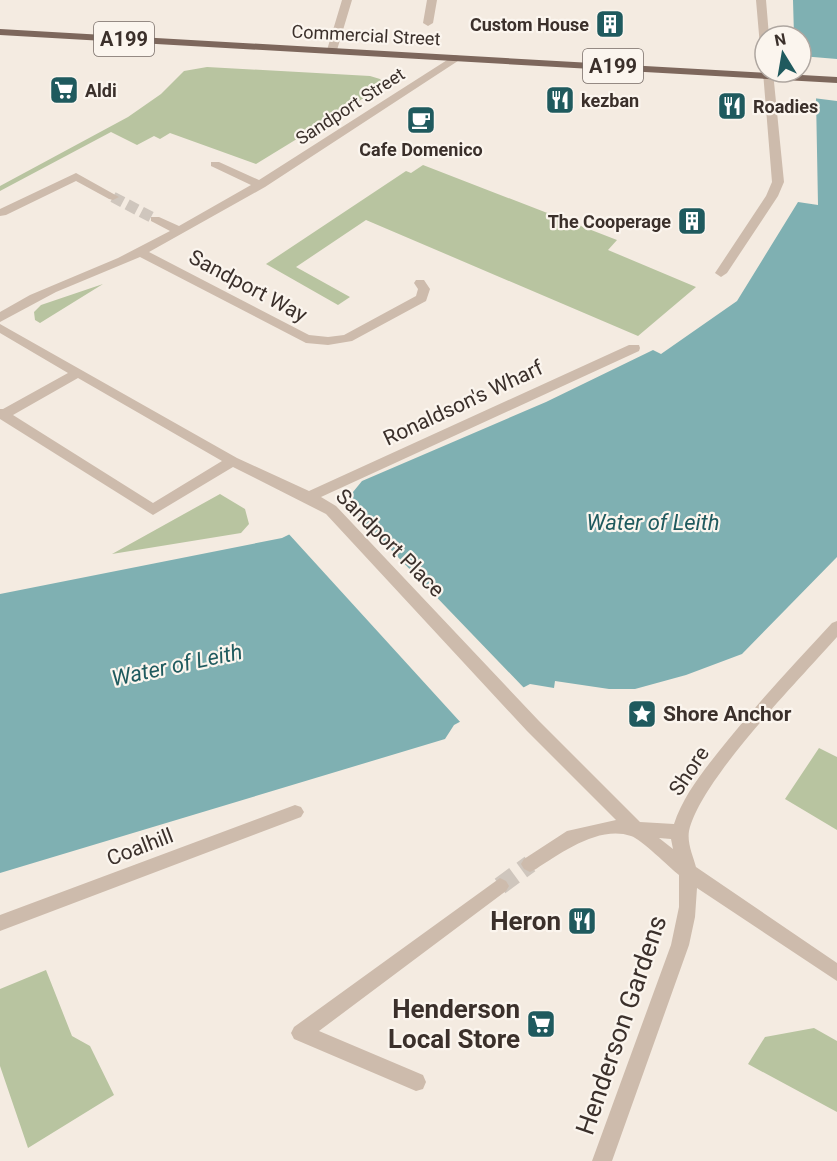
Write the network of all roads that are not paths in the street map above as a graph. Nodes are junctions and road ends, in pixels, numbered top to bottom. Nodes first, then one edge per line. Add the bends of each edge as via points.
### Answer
1 (347, 0) edge
2 (432, 0) edge
3 (761, 0) edge
4 (428, 23) dead end
5 (763, 24) edge
6 (0, 32) edge
7 (332, 50) junction
8 (459, 57) junction
9 (753, 73) edge
10 (813, 78) edge
11 (837, 80) edge
12 (773, 84) edge
13 (215, 164) dead end
14 (261, 185) junction
15 (112, 196) tunnel mouth
16 (2, 213) dead end
17 (155, 219) tunnel mouth
18 (197, 219) joint
19 (177, 230) junction
20 (140, 252) junction
21 (721, 273) dead end
22 (420, 283) dead end
23 (0, 318) edge
24 (0, 328) edge
25 (634, 348) dead end
26 (78, 373) junction
27 (1, 414) edge
28 (232, 461) junction
29 (309, 497) junction
30 (837, 627) edge
31 (295, 812) dead end
32 (634, 827) junction
33 (680, 832) junction
34 (530, 864) tunnel mouth
35 (687, 871) junction
36 (500, 886) tunnel mouth
37 (0, 923) edge
38 (837, 973) edge
39 (416, 1083) dead end
40 (602, 1161) edge

1 - 7 street
2 - 4 street
3 - 5 street
6 - 7 main road, Commercial Street / A199
7 - 8 main road, Commercial Street / A199
8 - 9 main road, Commercial Street / A199
8 - 14 street, Sandport Street
10 - 11 main road, Commercial Street / A199
12 - 21 street via 778,182
13 - 14 street
14 - 18 street, Sandport Street
15 - 16 street via 76,176
17 - 19 street
18 - 19 street, Sandport Way
19 - 20 street, Sandport Way
20 - 22 street, Sandport Way via 306,339 347,338 422,298 424,289
20 - 23 street, Sandport Way via 44,291
24 - 26 street, Sandport Place
25 - 29 street, Ronaldson's Wharf
26 - 27 street
26 - 28 street, Sandport Place
27 - 28 street via 153,510
28 - 29 street, Sandport Place
29 - 32 street, Sandport Place via 331,510
30 - 33 street, Shore via 747,727 692,801
31 - 37 street, Coalhill
32 - 33 street
32 - 34 street via 611,827 573,836
32 - 35 street, Sandport Place
33 - 35 street
35 - 38 street, Sandport Place
35 - 40 street, Henderson Gardens via 689,911 680,945
36 - 39 street via 301,1033

